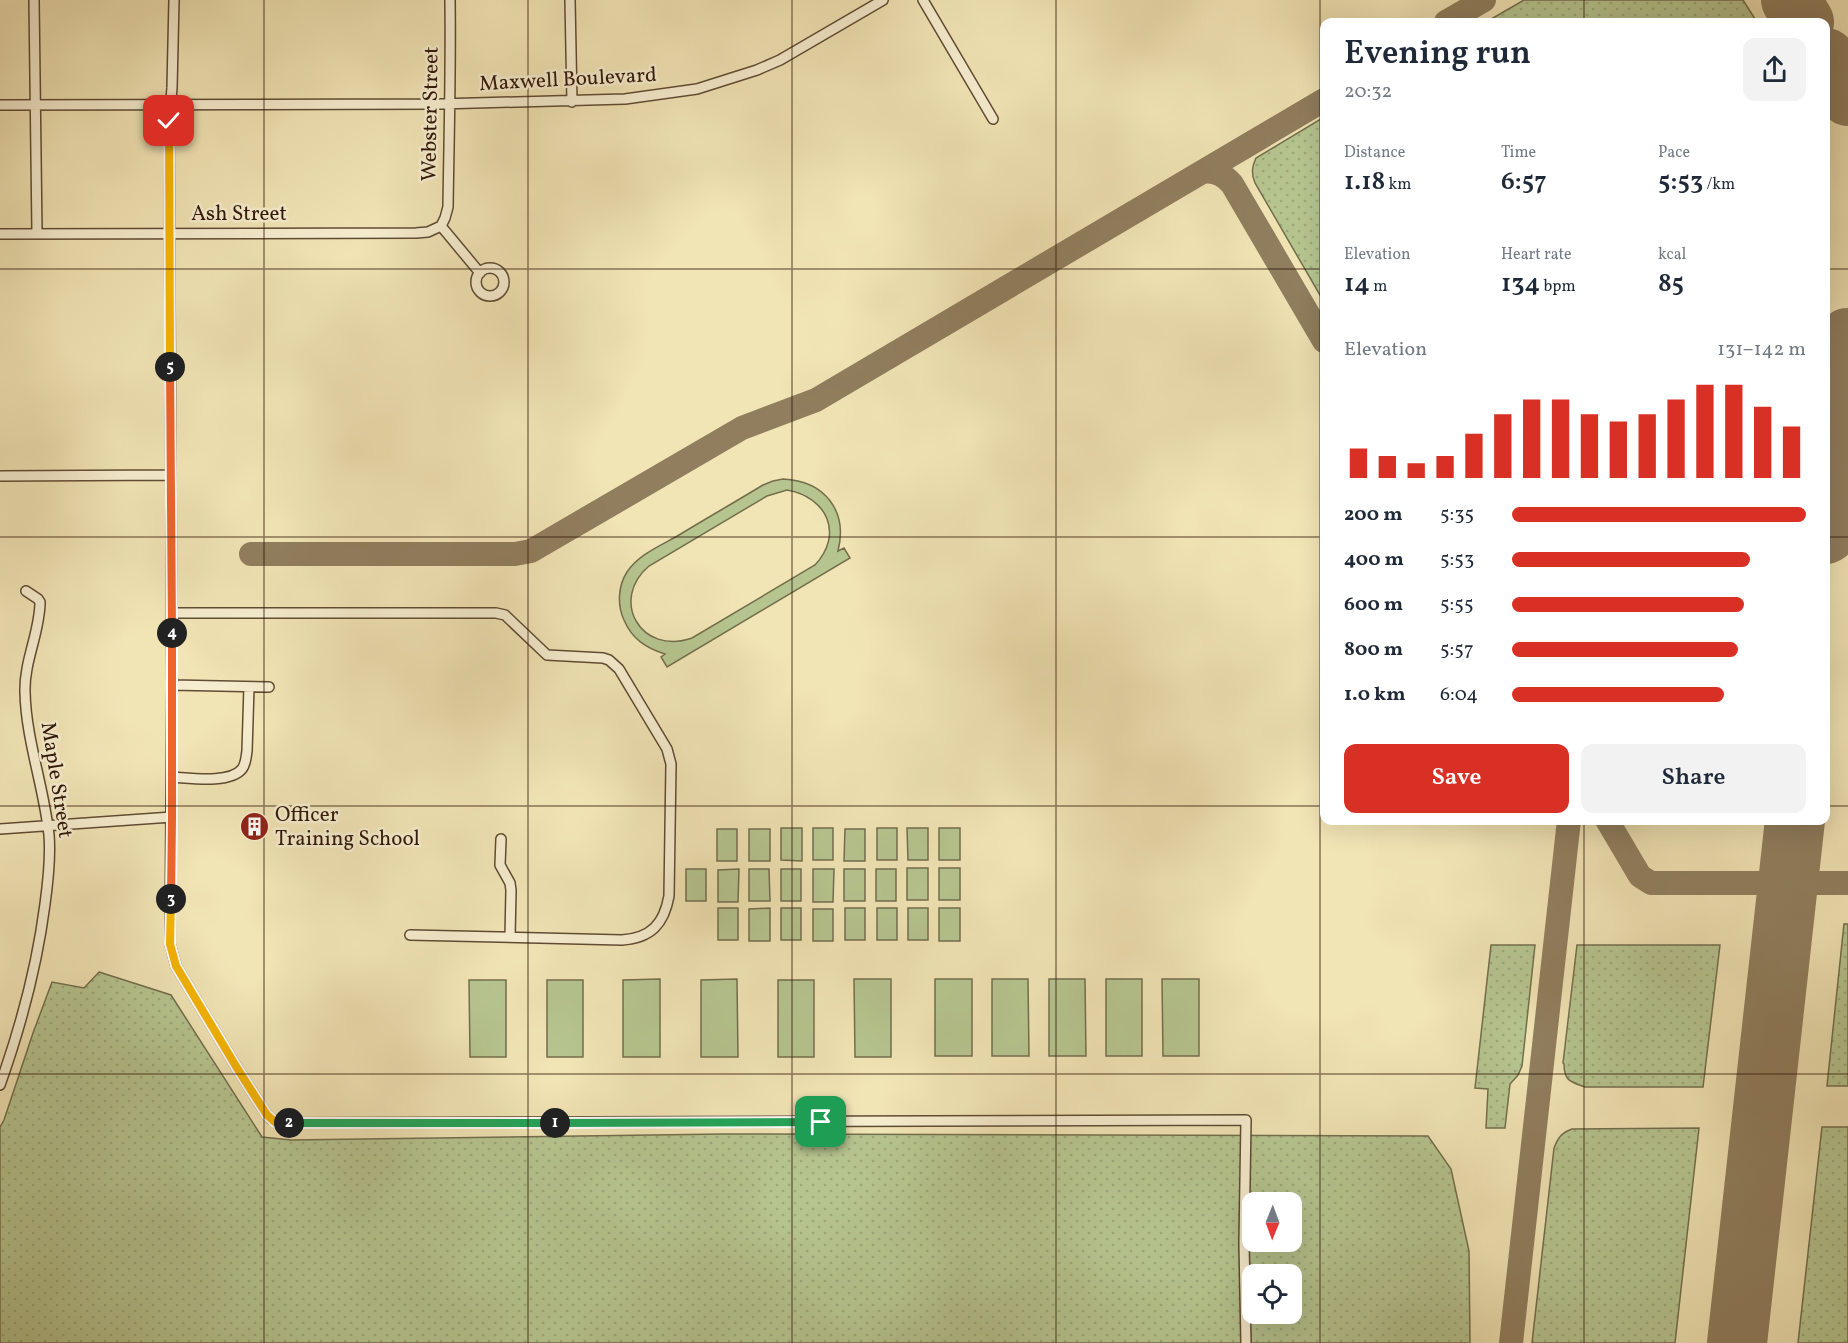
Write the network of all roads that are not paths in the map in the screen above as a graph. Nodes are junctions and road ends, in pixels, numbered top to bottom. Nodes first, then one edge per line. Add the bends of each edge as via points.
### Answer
1 (34, 0) edge
2 (174, 0) edge
3 (450, 0) edge
4 (570, 0) edge
5 (883, 0) edge
6 (923, 0) edge
7 (572, 102) junction
8 (450, 103) junction
9 (0, 105) edge
10 (35, 105) junction
11 (171, 105) junction
12 (993, 119) dead end
13 (441, 226) junction
14 (170, 232) junction
15 (38, 233) junction
16 (0, 234) edge
17 (480, 273) dead end
18 (171, 475) junction
19 (0, 476) edge
20 (26, 591) dead end
21 (172, 613) junction
22 (172, 685) junction
23 (249, 687) junction
24 (269, 687) dead end
25 (172, 777) junction
26 (172, 818) junction
27 (47, 826) junction
28 (0, 829) edge
29 (501, 840) dead end
30 (410, 935) dead end
31 (510, 937) junction
32 (0, 1085) edge
33 (1246, 1343) edge

1 - 10 street
2 - 11 street
3 - 8 street, Webster Street
4 - 7 street
5 - 7 street, Maxwell Boulevard via 780,60 722,82 655,96
6 - 12 street
7 - 8 street, Maxwell Boulevard
8 - 11 street, Maxwell Boulevard
8 - 13 street, Webster Street via 448,207
9 - 10 street, Maxwell Boulevard
10 - 11 street, Maxwell Boulevard
10 - 15 street
11 - 14 street
13 - 14 street, Ash Street via 428,232
13 - 17 street
14 - 15 street, Ash Street
14 - 18 street
15 - 16 street, Ash Street
18 - 19 street
18 - 21 street
20 - 27 street, Maple Street via 40,602 25,694
21 - 22 street
21 - 31 street via 496,613 506,615 547,655 596,657 614,664 670,757 669,896 664,915 651,931 633,939
22 - 23 street
22 - 25 street
23 - 24 street
23 - 25 street via 247,751 242,769 222,778
25 - 26 street
26 - 27 street
26 - 33 street via 173,958 237,1068 275,1122 1246,1120
27 - 28 street
27 - 32 street, Maple Street via 48,877 38,952 26,1005
29 - 31 street via 500,865 511,890
30 - 31 street

